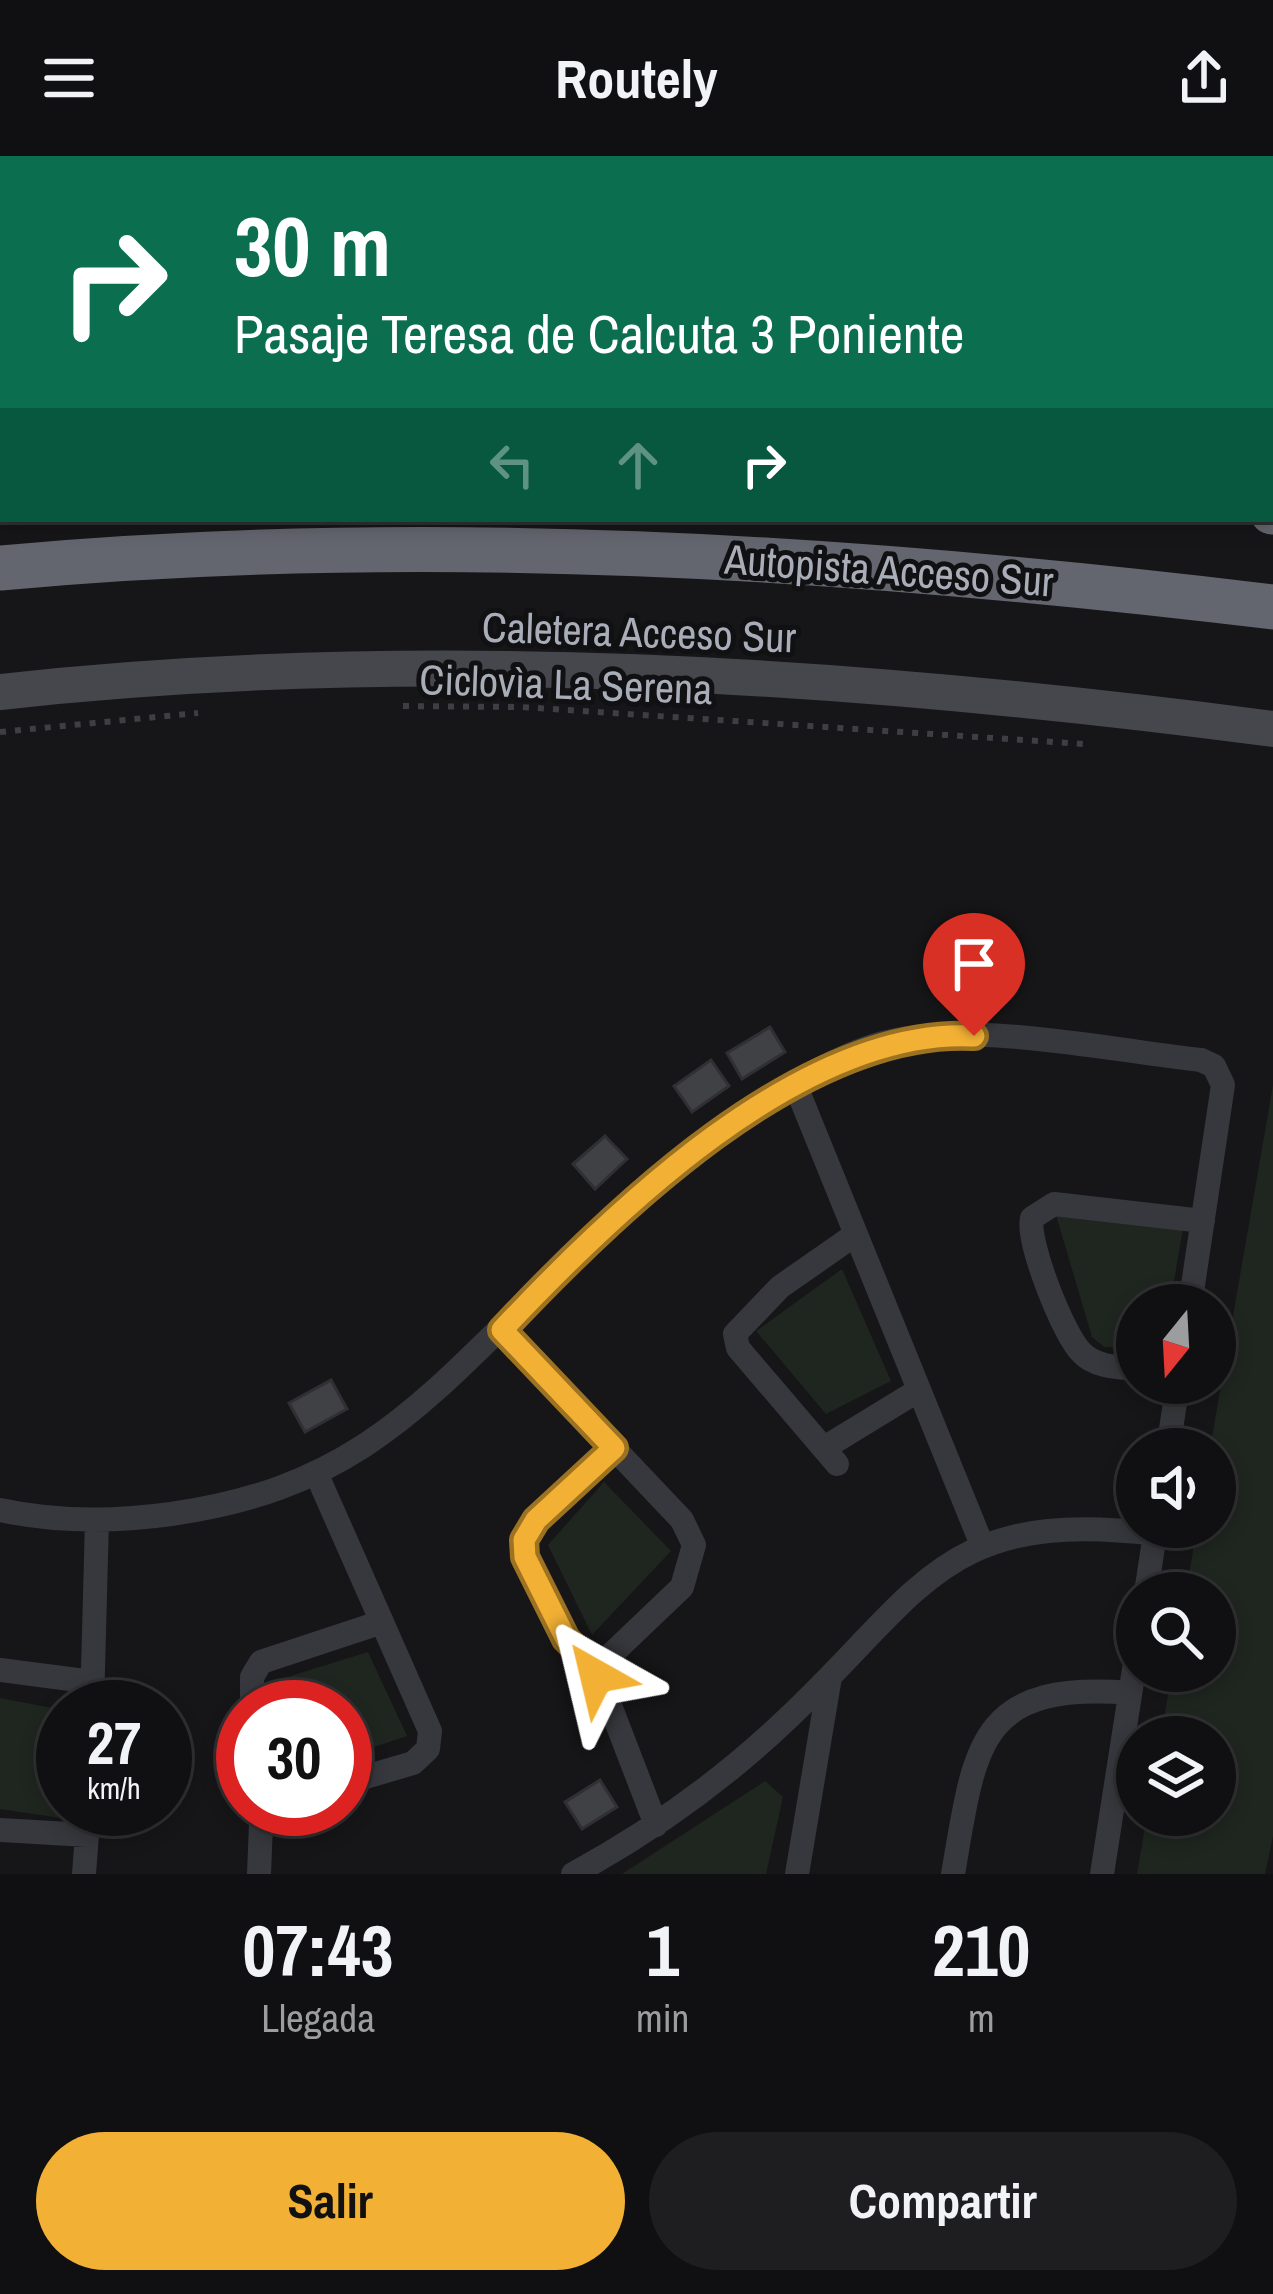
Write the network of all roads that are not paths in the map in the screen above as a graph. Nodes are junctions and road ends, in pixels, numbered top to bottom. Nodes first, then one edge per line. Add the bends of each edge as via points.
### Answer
1 (0, 568) edge
2 (1273, 607) edge
3 (0, 692) edge
4 (1273, 730) edge
5 (795, 1084) junction
6 (1203, 1222) junction
7 (856, 1234) junction
8 (1193, 1284) edge
9 (502, 1330) junction
10 (1116, 1366) edge
11 (919, 1390) junction
12 (614, 1448) junction
13 (317, 1475) junction
14 (0, 1510) edge
15 (97, 1520) junction
16 (1116, 1529) edge
17 (982, 1545) junction
18 (382, 1622) junction
19 (596, 1669) junction
20 (0, 1670) edge
21 (830, 1677) junction
22 (38, 1680) edge
23 (92, 1680) edge
24 (252, 1680) edge
25 (1130, 1693) joint
26 (372, 1775) edge
27 (656, 1825) junction
28 (36, 1827) edge
29 (0, 1830) edge
30 (87, 1836) edge
31 (264, 1836) edge
32 (84, 1874) edge
33 (259, 1874) edge
34 (573, 1874) edge
35 (797, 1874) edge
36 (952, 1874) edge
37 (1102, 1874) edge

1 - 2 highway, Autopista Acceso Sur via 339,549 643,552 985,575
3 - 4 main road, Caletera Acceso Sur via 268,674 566,672 952,693
5 - 6 street via 876,1046 942,1034 1201,1060 1219,1071 1223,1085
5 - 7 street
5 - 9 street via 638,1200
6 - 8 street
6 - 10 street via 1054,1204 1032,1218 1034,1250 1076,1346
7 - 11 street
7 - 11 street via 780,1288 734,1334 739,1348 831,1456
9 - 12 street
9 - 13 street via 394,1429
11 - 17 street
12 - 19 street via 524,1540 566,1639
12 - 19 street via 682,1520 694,1560 682,1587
13 - 15 street via 211,1508
13 - 18 street
14 - 15 street
15 - 23 street
16 - 17 street via 1058,1527
17 - 21 street via 905,1598
18 - 24 street via 261,1662
18 - 26 street via 431,1740 413,1763
19 - 27 street
20 - 22 street
21 - 27 street via 711,1787
21 - 35 street
25 - 36 street via 1052,1692 992,1731 970,1774
25 - 37 street
27 - 34 street
28 - 29 street
30 - 32 street
31 - 33 street

